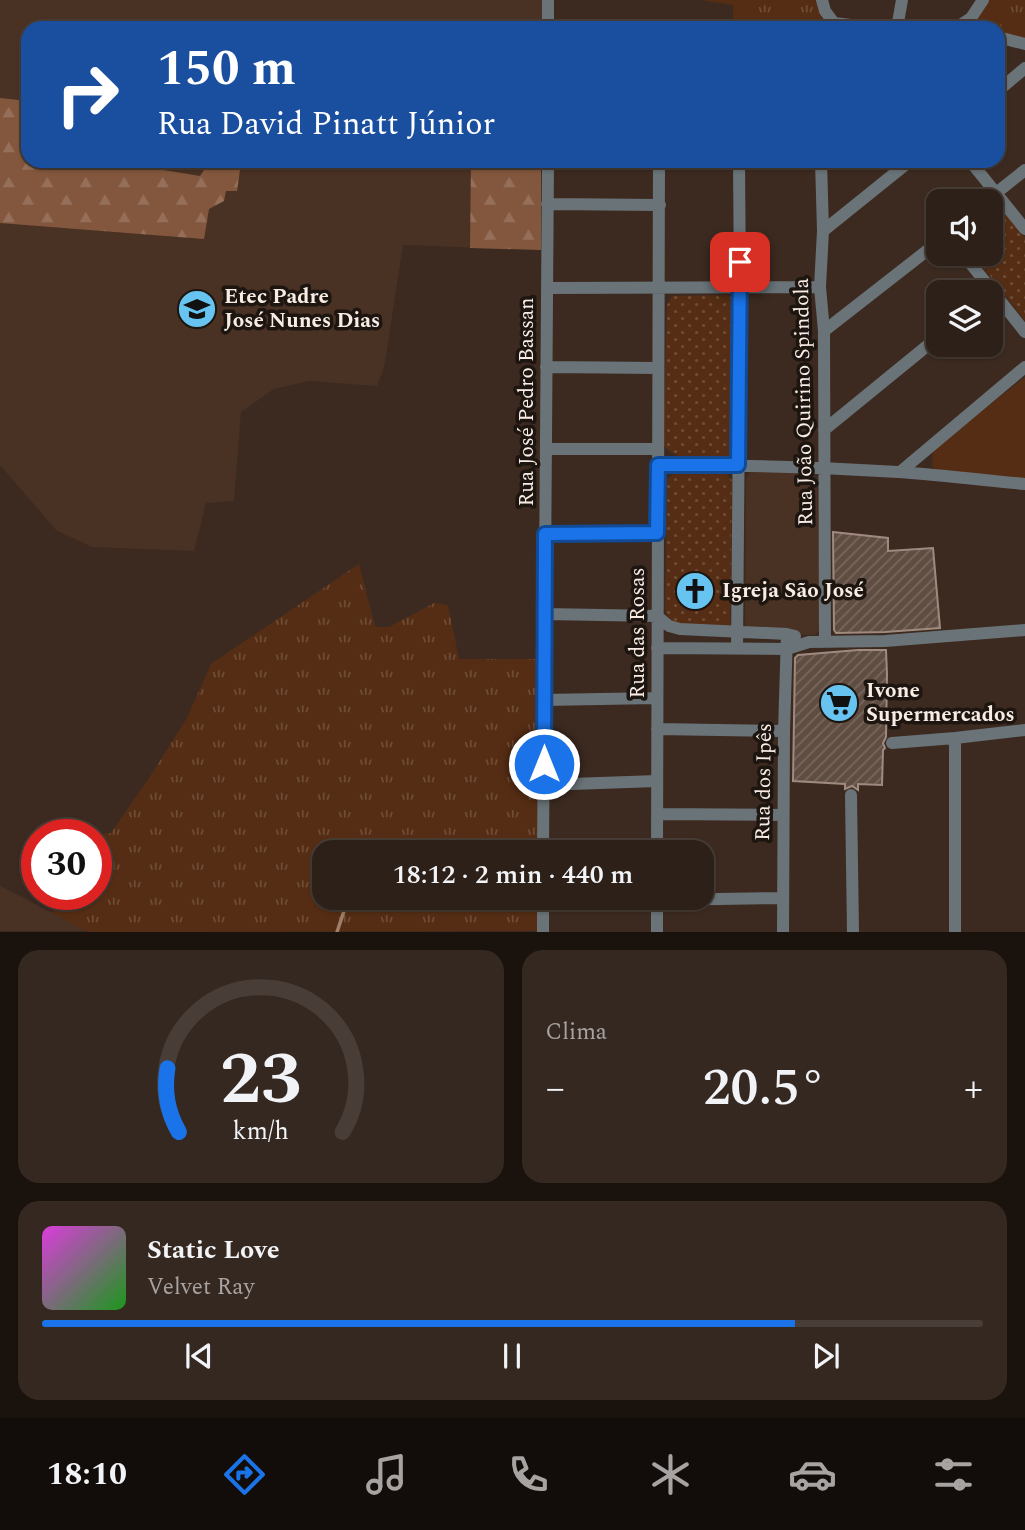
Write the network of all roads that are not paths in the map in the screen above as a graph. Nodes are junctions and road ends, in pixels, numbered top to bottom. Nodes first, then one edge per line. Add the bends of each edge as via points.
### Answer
1 (548, 0) edge
2 (822, 0) edge
3 (902, 0) edge
4 (983, 0) edge
5 (548, 21) edge
6 (829, 21) edge
7 (898, 21) edge
8 (966, 21) edge
9 (1005, 39) edge
10 (1025, 44) edge
11 (1025, 68) edge
12 (1005, 84) edge
13 (548, 168) edge
14 (659, 168) edge
15 (739, 168) edge
16 (821, 168) edge
17 (901, 168) edge
18 (974, 168) edge
19 (1025, 170) edge
20 (986, 189) edge
21 (1000, 189) edge
22 (547, 204) junction
23 (660, 205) junction
24 (1003, 209) edge
25 (1025, 229) edge
26 (823, 231) junction
27 (926, 251) edge
28 (658, 286) junction
29 (820, 286) junction
30 (547, 288) junction
31 (740, 288) junction
32 (1003, 307) edge
33 (824, 331) junction
34 (1025, 332) edge
35 (926, 347) edge
36 (546, 367) junction
37 (658, 368) junction
38 (1025, 368) edge
39 (824, 430) junction
40 (546, 449) junction
41 (658, 449) junction
42 (658, 465) junction
43 (738, 465) junction
44 (825, 468) junction
45 (900, 472) junction
46 (1025, 484) edge
47 (657, 533) junction
48 (545, 534) junction
49 (545, 614) junction
50 (657, 616) junction
51 (1025, 630) edge
52 (737, 631) junction
53 (788, 634) junction
54 (810, 642) junction
55 (825, 642) junction
56 (657, 648) junction
57 (737, 648) junction
58 (787, 649) junction
59 (657, 698) junction
60 (544, 700) junction
61 (657, 729) junction
62 (1025, 730) edge
63 (784, 731) junction
64 (955, 738) junction
65 (892, 743) dead end
66 (657, 781) junction
67 (543, 785) junction
68 (851, 795) dead end
69 (657, 814) junction
70 (783, 815) junction
71 (543, 840) edge
72 (657, 840) edge
73 (782, 898) junction
74 (714, 899) edge
75 (543, 910) edge
76 (657, 910) edge
77 (543, 932) edge
78 (657, 932) edge
79 (783, 932) edge
80 (853, 932) edge
81 (955, 932) edge

1 - 5 street
2 - 6 street
3 - 7 street
4 - 8 street
9 - 10 street
11 - 12 street
13 - 22 street, Rua José Pedro Bassan
14 - 23 street, Rua das Rosas
15 - 31 street
16 - 26 street, Rua João Quirino Spindola
17 - 26 street
18 - 20 street
19 - 21 street
22 - 23 street
22 - 30 street, Rua José Pedro Bassan
23 - 28 street, Rua das Rosas
24 - 25 street
26 - 29 street, Rua João Quirino Spindola
27 - 33 street
28 - 30 street
28 - 31 street
28 - 37 street, Rua das Rosas
29 - 31 street
29 - 33 street, Rua João Quirino Spindola
30 - 36 street, Rua José Pedro Bassan
31 - 43 street
32 - 34 street
33 - 39 street, Rua João Quirino Spindola
35 - 39 street
36 - 37 street
36 - 40 street, Rua José Pedro Bassan
37 - 41 street, Rua das Rosas
38 - 45 street
39 - 44 street, Rua João Quirino Spindola
40 - 41 street
40 - 48 street, Rua José Pedro Bassan
41 - 42 street, Rua das Rosas
42 - 43 street
42 - 47 street, Rua das Rosas
43 - 44 street
43 - 52 street
44 - 45 street
44 - 55 street, Rua João Quirino Spindola
45 - 46 street
47 - 48 street
47 - 50 street, Rua das Rosas
48 - 49 street, Rua José Pedro Bassan
49 - 50 street
49 - 60 street, Rua José Pedro Bassan
50 - 52 street via 680,629
50 - 56 street, Rua das Rosas
51 - 55 street
52 - 53 street
52 - 57 street
53 - 54 street
53 - 58 street, Rua dos Ipês
54 - 55 street
54 - 58 street
56 - 57 street
56 - 59 street, Rua das Rosas
57 - 58 street
58 - 63 street, Rua dos Ipês
59 - 60 street
59 - 61 street, Rua das Rosas
60 - 67 street, Rua José Pedro Bassan
61 - 63 street
61 - 66 street, Rua das Rosas
62 - 64 street
63 - 70 street, Rua dos Ipês
64 - 65 street
64 - 81 street
66 - 67 street
66 - 69 street, Rua das Rosas
67 - 71 street, Rua José Pedro Bassan
68 - 80 street
69 - 70 street
69 - 72 street, Rua das Rosas
70 - 73 street, Rua dos Ipês
73 - 74 street
73 - 79 street, Rua dos Ipês
75 - 77 street
76 - 78 street

